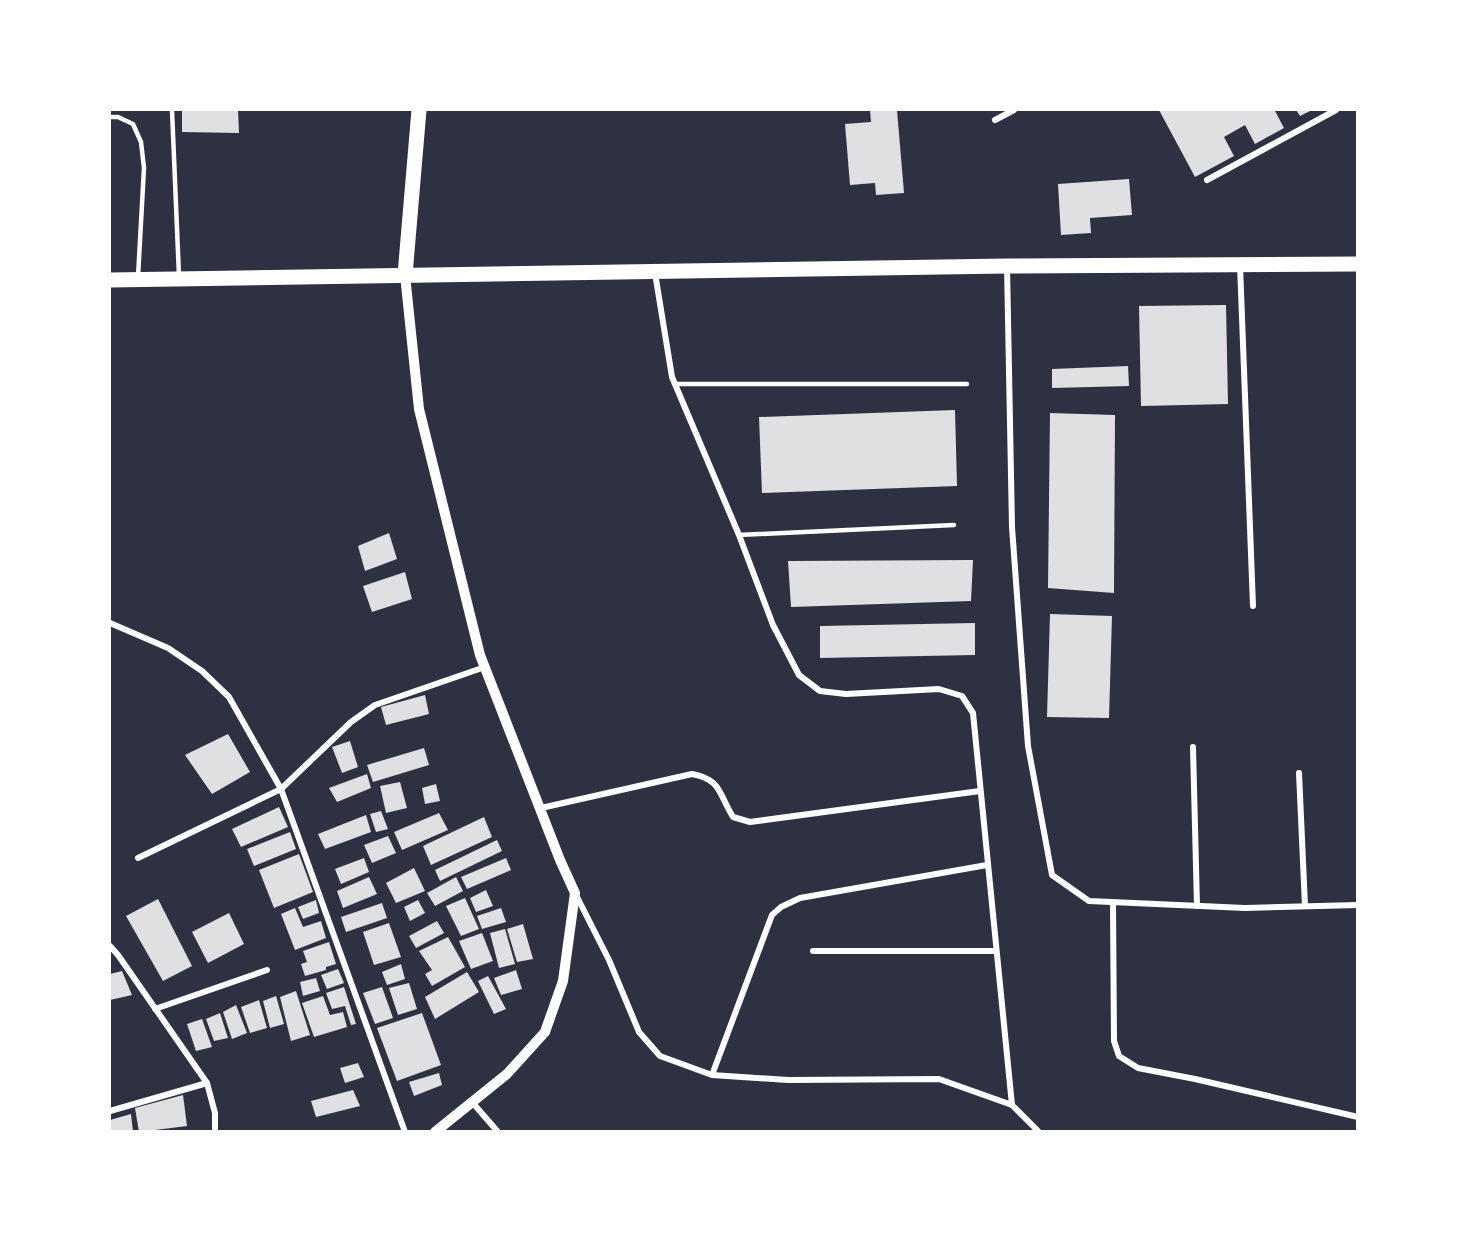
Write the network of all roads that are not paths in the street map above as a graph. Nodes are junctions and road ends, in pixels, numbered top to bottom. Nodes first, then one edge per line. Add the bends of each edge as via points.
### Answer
1 (171, 110) edge
2 (419, 110) edge
3 (1014, 110) edge
4 (1336, 110) edge
5 (110, 117) edge
6 (995, 120) dead end
7 (1207, 180) dead end
8 (1358, 264) edge
9 (1240, 265) junction
10 (1007, 266) junction
11 (655, 272) junction
12 (405, 275) junction
13 (179, 279) junction
14 (110, 280) edge
15 (137, 280) junction
16 (675, 384) junction
17 (967, 384) dead end
18 (954, 525) dead end
19 (739, 535) junction
20 (1253, 606) dead end
21 (110, 623) edge
22 (485, 667) junction
23 (1193, 747) dead end
24 (1299, 773) dead end
25 (281, 789) junction
26 (980, 791) junction
27 (541, 808) junction
28 (138, 858) dead end
29 (987, 866) junction
30 (575, 893) junction
31 (1113, 903) junction
32 (1358, 905) edge
33 (1197, 906) junction
34 (1305, 906) junction
35 (110, 946) edge
36 (813, 951) dead end
37 (996, 951) junction
38 (118, 954) junction
39 (110, 957) edge
40 (267, 970) dead end
41 (155, 1009) junction
42 (712, 1075) junction
43 (207, 1083) junction
44 (472, 1102) junction
45 (1012, 1105) junction
46 (110, 1111) edge
47 (1358, 1117) edge
48 (215, 1131) edge
49 (405, 1131) edge
50 (435, 1131) edge
51 (498, 1131) edge
52 (1039, 1131) edge

1 - 13 lane
2 - 12 main road
3 - 6 street
4 - 7 street
5 - 15 lane via 133,124 141,142 144,168
8 - 9 main road
9 - 10 main road
9 - 20 street
10 - 11 main road
10 - 31 street via 1012,527 1028,746 1038,810 1052,876 1089,901
11 - 12 main road
11 - 16 street
12 - 13 main road
12 - 22 street via 419,409
13 - 15 main road
14 - 15 main road
16 - 17 lane
16 - 19 street
18 - 19 lane
19 - 26 street via 773,625 798,675 820,690 846,694 939,689 962,696 973,713
21 - 25 street via 168,648 202,671 229,697
22 - 25 street via 375,705 351,722
22 - 27 street
23 - 33 street
24 - 34 street
25 - 28 street
25 - 49 street
26 - 27 street via 750,822 733,817 718,786 708,778 692,774
26 - 29 street
27 - 30 street
29 - 37 street
29 - 42 street via 800,898 781,907 772,915
30 - 42 street via 639,1032 660,1056
30 - 44 street via 563,981 545,1032 507,1074
31 - 33 street
31 - 47 street via 1114,1041 1119,1056 1138,1068
32 - 34 street
33 - 34 street
35 - 38 street
36 - 37 street
37 - 45 street
38 - 39 street
38 - 41 street
40 - 41 street
41 - 43 street
42 - 45 street via 788,1080 939,1079
43 - 46 street
43 - 48 street
44 - 50 street
44 - 51 street
45 - 52 street

